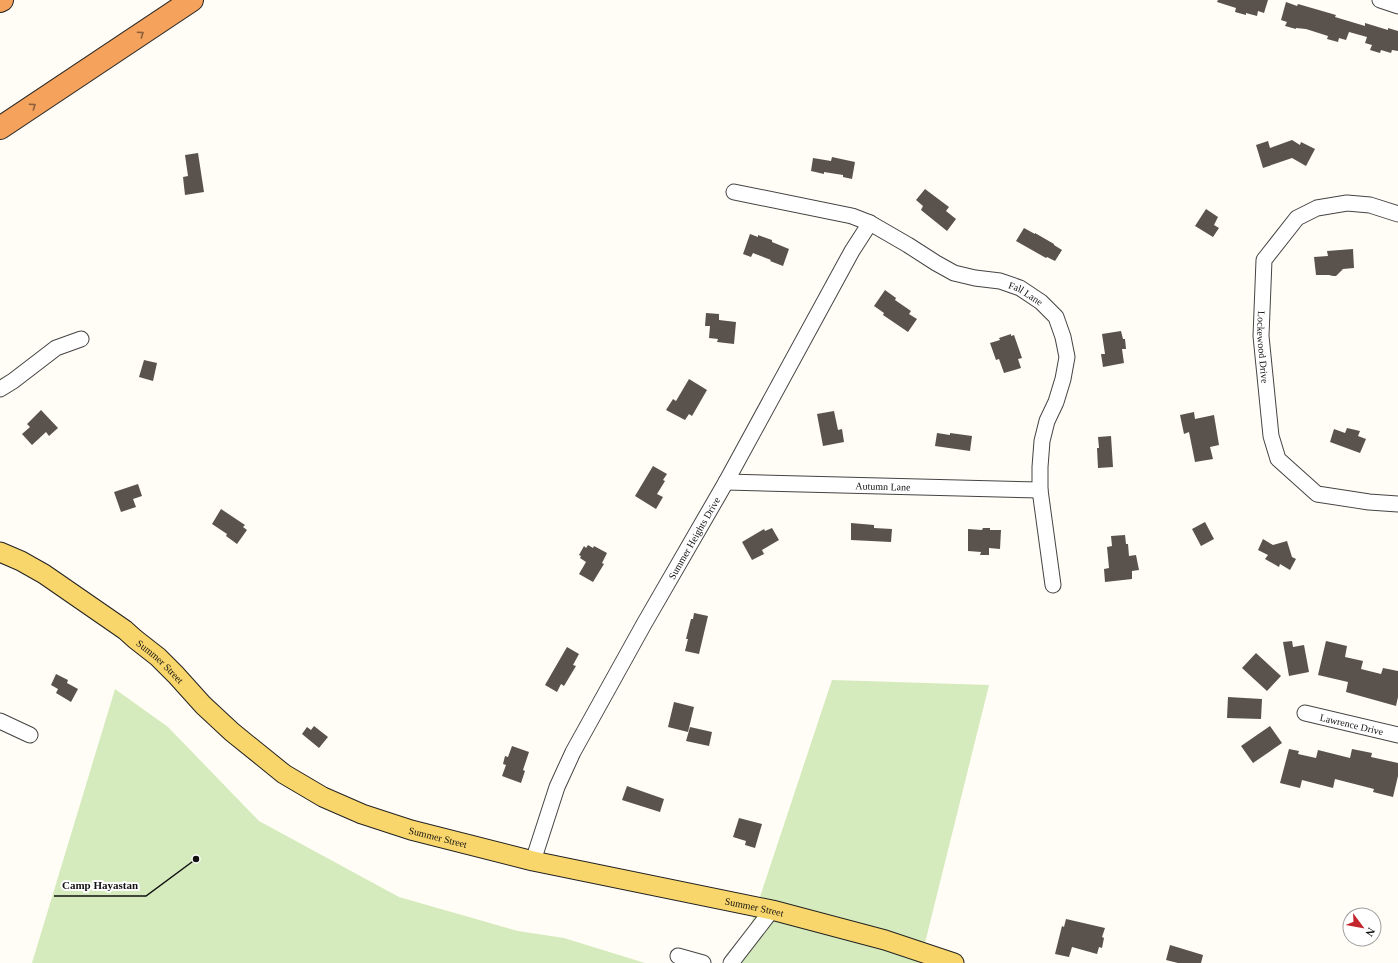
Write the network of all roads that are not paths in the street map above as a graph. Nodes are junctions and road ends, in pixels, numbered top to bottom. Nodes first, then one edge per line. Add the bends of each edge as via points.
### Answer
1 (192, 0) edge
2 (1380, 0) edge
3 (1398, 6) edge
4 (0, 128) edge
5 (734, 192) dead end
6 (1398, 214) edge
7 (870, 223) junction
8 (81, 339) dead end
9 (0, 389) edge
10 (726, 482) junction
11 (1040, 490) junction
12 (1398, 504) edge
13 (0, 552) edge
14 (1053, 585) dead end
15 (1305, 713) dead end
16 (0, 721) edge
17 (30, 735) dead end
18 (1398, 735) edge
19 (533, 861) junction
20 (772, 910) junction
21 (678, 956) dead end
22 (703, 963) edge
23 (730, 963) edge
24 (954, 963) edge

4 -> 1 highway
2 - 3 street
5 - 7 street, Fall Lane via 852,216
6 - 12 street, Lockewood Drive via 1347,203 1317,208 1296,218 1264,260 1261,336 1272,436 1278,458 1317,494
7 - 10 street, Summer Heights Drive via 852,251
7 - 11 street, Fall Lane via 954,273 1000,281 1020,288 1041,302 1056,317 1067,357 1063,379 1042,441
8 - 9 street via 56,348
10 - 11 street, Autumn Lane
10 - 19 street, Summer Heights Drive via 573,752 557,787
11 - 14 street, Fall Lane
13 - 19 main road, Summer Street via 44,574 125,630 158,657 232,732 284,774 329,800 373,818
15 - 18 street, Lawrence Drive
16 - 17 street
19 - 20 main road, Summer Street
20 - 23 street
20 - 24 main road, Summer Street via 885,940
21 - 22 street

